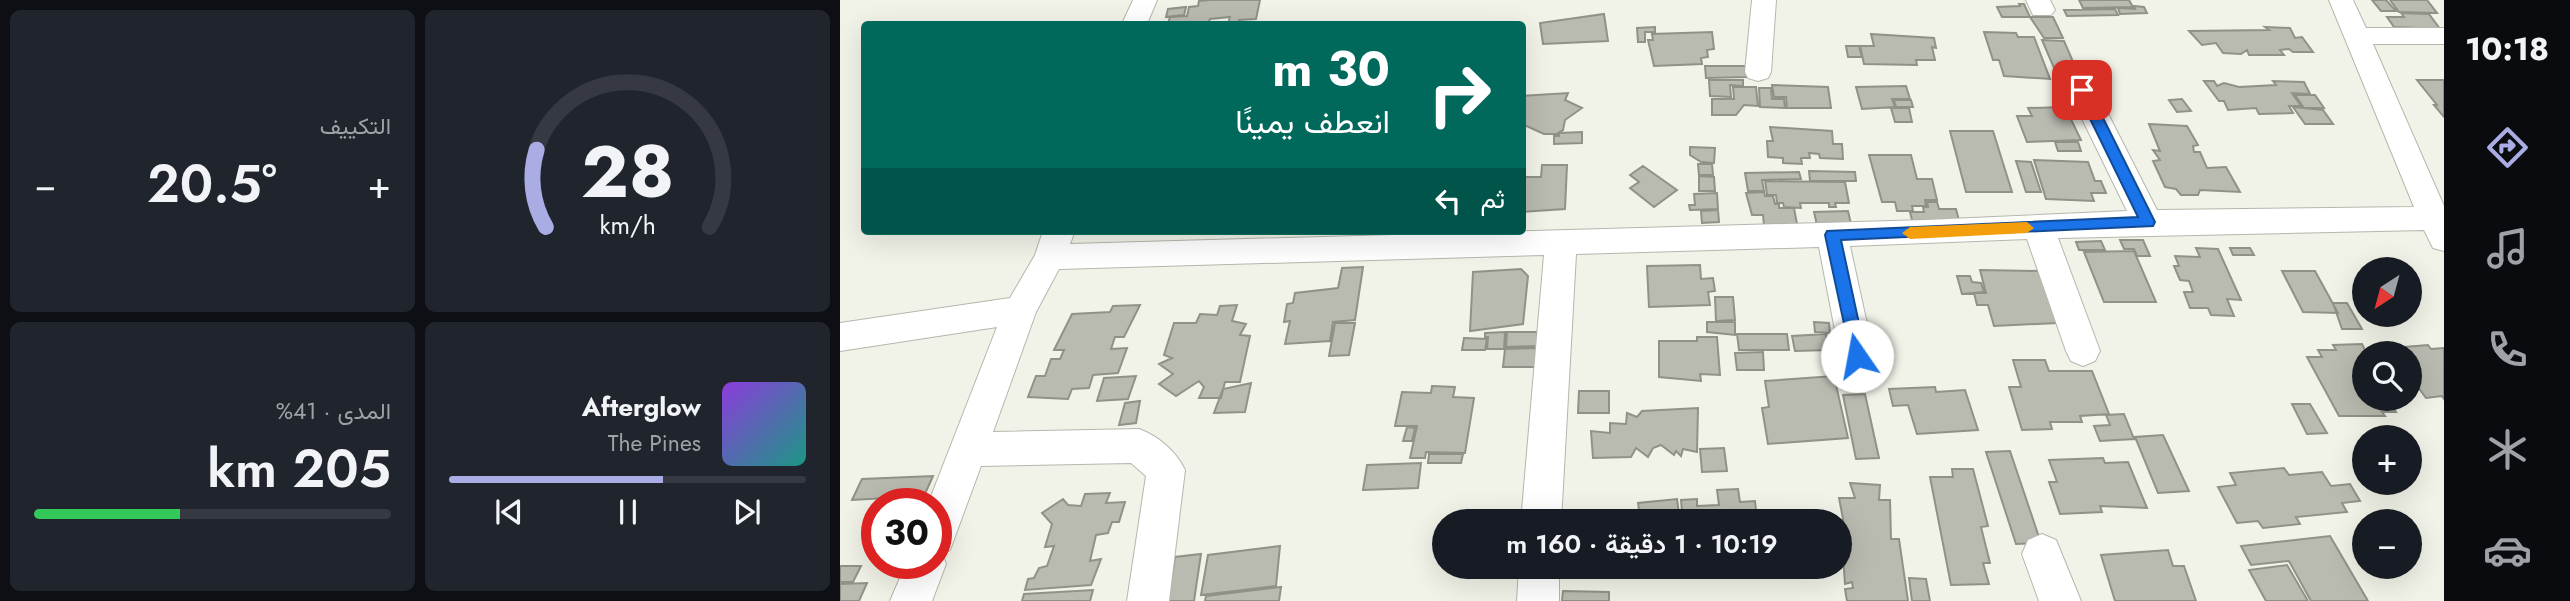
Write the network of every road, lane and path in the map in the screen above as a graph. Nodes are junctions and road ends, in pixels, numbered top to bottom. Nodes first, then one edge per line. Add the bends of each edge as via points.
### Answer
1 (1144, 0) edge
2 (1765, 0) edge
3 (2341, 0) edge
4 (1136, 21) edge
5 (2359, 36) junction
6 (2444, 36) edge
7 (1758, 72) dead end
8 (2082, 90) dead end
9 (2148, 222) junction
10 (2038, 227) junction
11 (2441, 231) edge
12 (1832, 235) junction
13 (1561, 243) junction
14 (1054, 244) edge
15 (1020, 310) junction
16 (840, 337) edge
17 (2083, 351) dead end
18 (1857, 356) dead end
19 (970, 449) junction
20 (952, 495) edge
21 (1542, 509) edge
22 (2042, 554) dead end
23 (920, 579) edge
24 (1539, 579) edge
25 (911, 601) edge
26 (1148, 601) edge
27 (1538, 601) edge
28 (2060, 601) edge

1 - 4 street
2 - 7 street
3 - 5 street
5 - 6 street
5 - 11 street
8 - 9 street
9 - 10 street
9 - 11 street
10 - 12 street
10 - 17 street
12 - 13 street
12 - 18 street
13 - 14 street
13 - 21 street
14 - 15 street
15 - 16 street
15 - 19 street
19 - 20 street
19 - 26 street via 1139,446 1166,470
22 - 28 street
23 - 25 street
24 - 27 street

